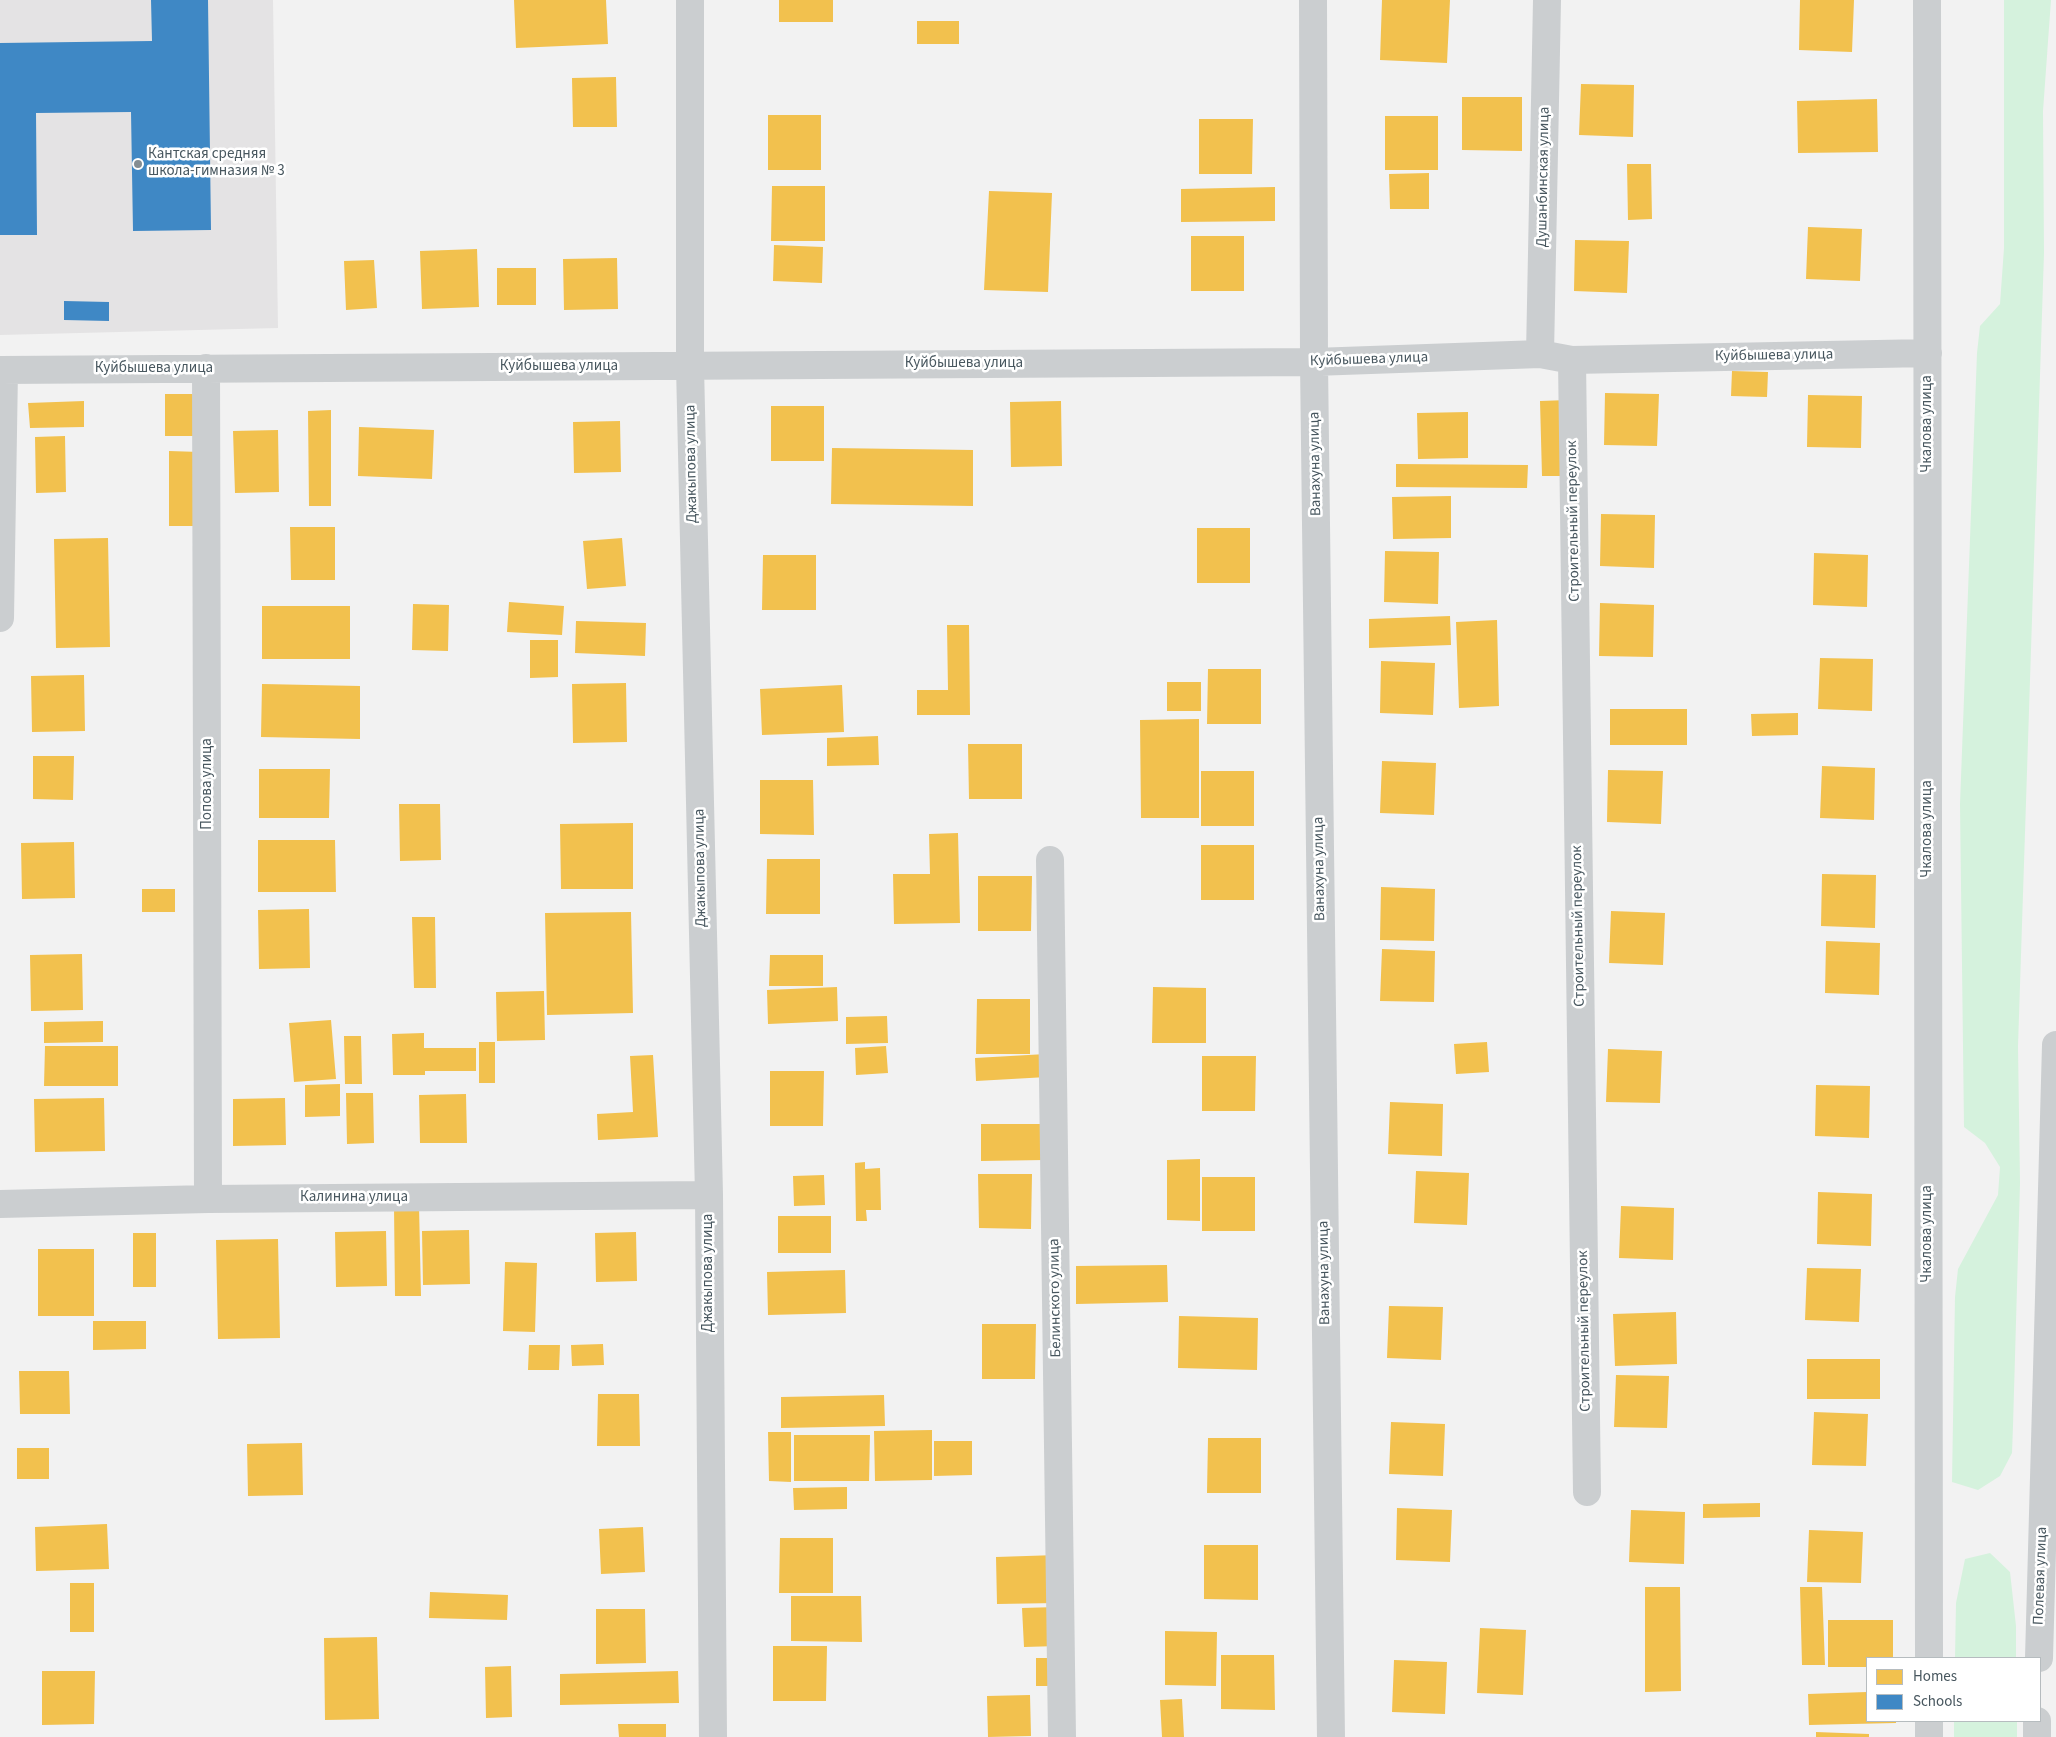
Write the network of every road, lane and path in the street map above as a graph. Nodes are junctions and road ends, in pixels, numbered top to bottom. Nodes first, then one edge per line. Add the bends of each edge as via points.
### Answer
1 (690, 0) edge
2 (1313, 0) edge
3 (1547, 0) edge
4 (1926, 0) edge
5 (1928, 353) junction
6 (1540, 354) junction
7 (1572, 360) junction
8 (1314, 362) junction
9 (690, 366) junction
10 (206, 368) junction
11 (2, 370) edge
12 (0, 618) edge
13 (1050, 860) dead end
14 (2056, 1045) edge
15 (709, 1195) junction
16 (208, 1199) junction
17 (0, 1204) edge
18 (1587, 1492) dead end
19 (1929, 1657) edge
20 (2039, 1657) edge
21 (1929, 1722) edge
22 (2037, 1722) edge
23 (713, 1737) edge
24 (1062, 1737) edge
25 (1331, 1737) edge
26 (1929, 1737) edge
27 (2037, 1737) edge

1 - 9 street, Джакыпова улица
2 - 8 street, Ванахуна улица
3 - 6 street, Душанбинская улица
4 - 5 street, Чкалова улица
5 - 7 street, Куйбышева улица
5 - 19 street, Чкалова улица
6 - 7 street, Куйбышева улица
6 - 8 street, Куйбышева улица
7 - 18 street, Строительный переулок
8 - 9 street, Куйбышева улица
8 - 25 street, Ванахуна улица
9 - 10 street, Куйбышева улица
9 - 15 street, Джакыпова улица
10 - 11 street, Куйбышева улица
10 - 16 street, Попова улица
11 - 12 street
13 - 24 street, Белинского улица
14 - 20 street, Полевая улица
15 - 16 street, Калинина улица
15 - 23 street, Джакыпова улица
16 - 17 street, Калинина улица
21 - 26 street
22 - 27 street

